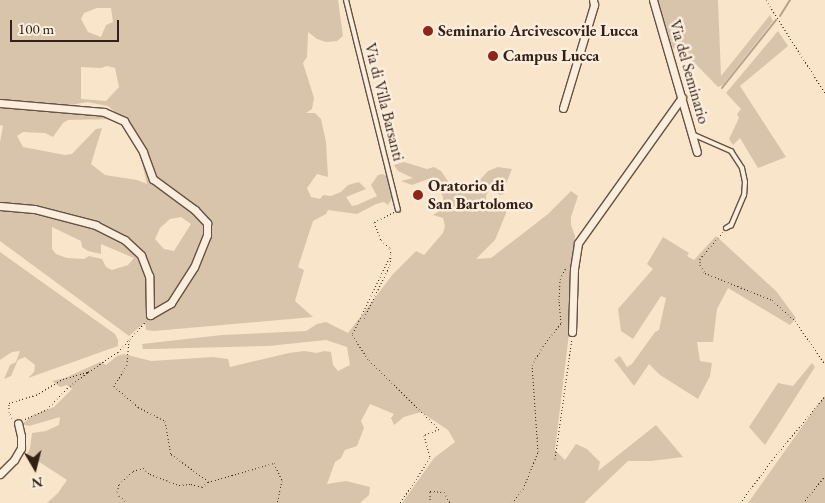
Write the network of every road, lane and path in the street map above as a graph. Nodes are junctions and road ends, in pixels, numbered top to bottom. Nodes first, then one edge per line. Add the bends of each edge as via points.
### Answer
1 (346, 0) edge
2 (593, 0) edge
3 (653, 0) edge
4 (766, 0) edge
5 (825, 93) edge
6 (682, 97) junction
7 (0, 103) edge
8 (563, 108) dead end
9 (692, 134) junction
10 (697, 152) dead end
11 (0, 206) edge
12 (398, 210) joint
13 (726, 228) joint
14 (391, 254) junction
15 (569, 261) dead end
16 (150, 316) junction
17 (364, 318) dead end
18 (572, 332) joint
19 (129, 340) junction
20 (825, 364) edge
21 (88, 372) junction
22 (825, 396) edge
23 (18, 423) junction
24 (555, 459) dead end
25 (0, 474) edge
26 (825, 476) edge
27 (208, 482) junction
28 (128, 503) edge
29 (276, 503) edge
30 (400, 503) edge
31 (430, 503) edge
32 (450, 503) edge
33 (512, 503) edge
34 (740, 503) edge
35 (803, 503) edge

1 - 12 lane, Via di Villa Barsanti
2 - 8 street
3 - 6 street, Via del Seminario
4 - 5 path
6 - 9 street, Via del Seminario
6 - 18 street via 578,243
7 - 16 street via 104,112 124,121 143,152 153,179 195,210 206,223 206,235 194,267 171,303
9 - 10 street, Via del Seminario
9 - 13 lane via 731,151 742,168 744,195 731,225
11 - 16 street via 34,209 96,224 125,240 141,255 149,276
12 - 14 path via 374,222
13 - 20 path via 700,258 705,273 772,300 796,321
14 - 17 path via 390,265
14 - 30 path via 352,335 369,360 439,429 424,434 430,458
15 - 33 path via 560,279 562,323 532,365 538,452 523,489
16 - 19 path
18 - 24 path
19 - 21 path via 118,352
19 - 27 path via 126,365 114,386 138,407 165,421 171,454
21 - 23 path via 66,388 47,410
21 - 23 path via 63,379 36,395 9,403 9,412
22 - 34 path
23 - 25 street via 20,448 14,460
26 - 35 path
27 - 28 path via 202,487 179,485 143,468 133,471 119,484 119,496
27 - 29 path via 274,463 282,480
31 - 32 path via 430,491 444,492

